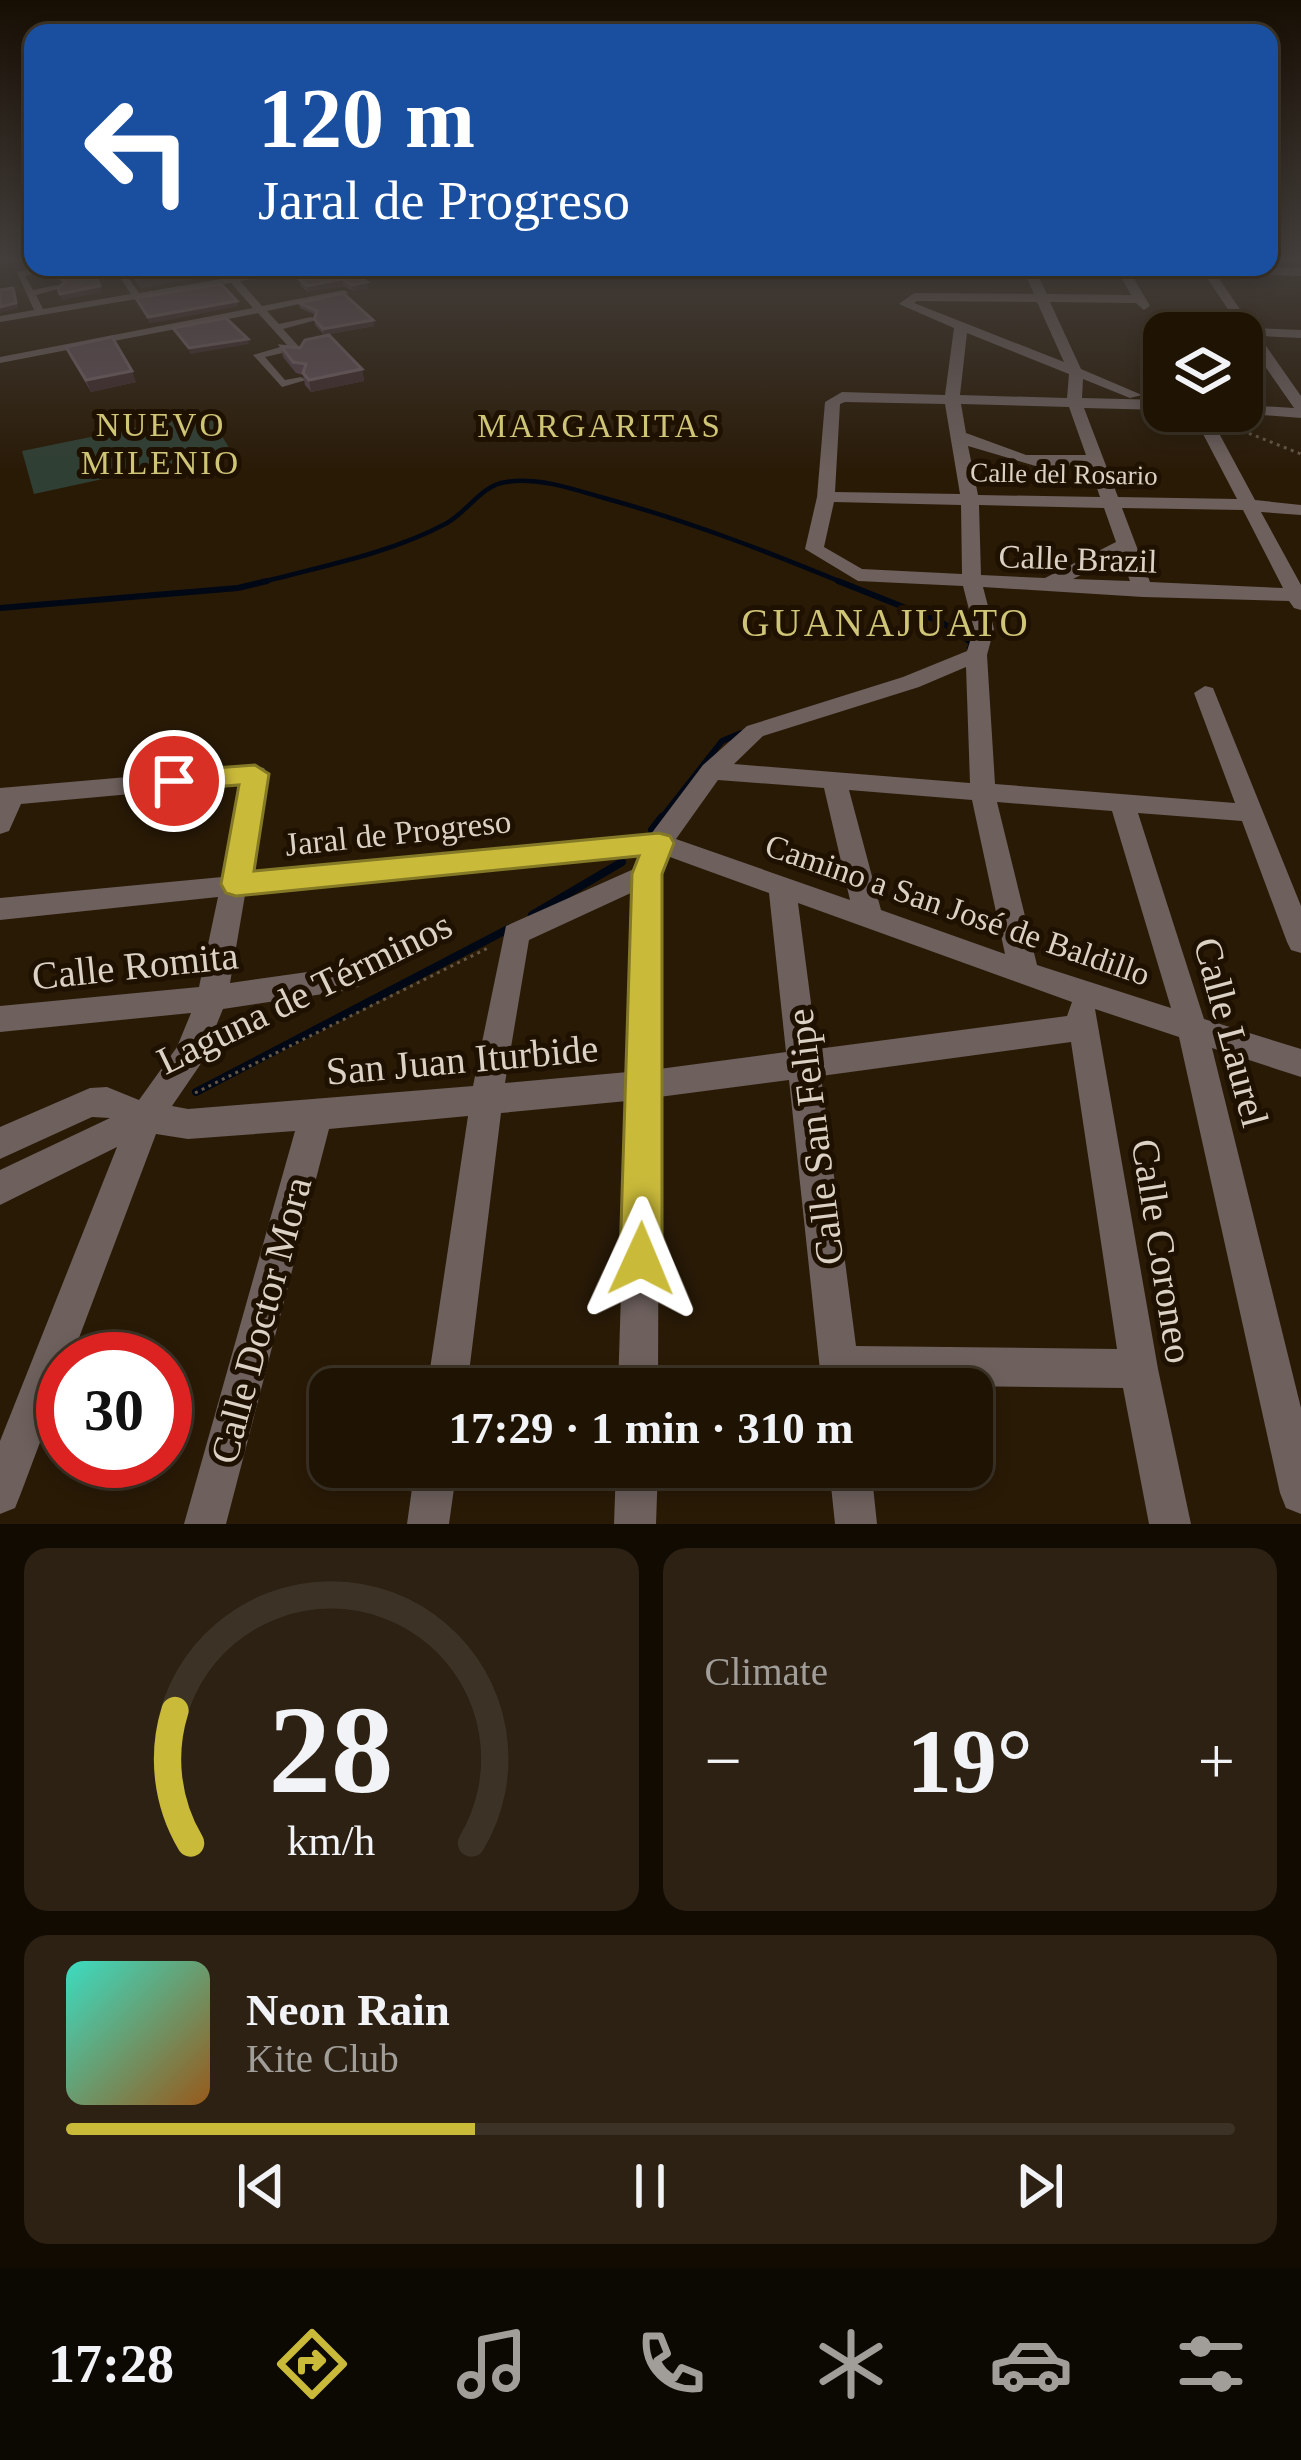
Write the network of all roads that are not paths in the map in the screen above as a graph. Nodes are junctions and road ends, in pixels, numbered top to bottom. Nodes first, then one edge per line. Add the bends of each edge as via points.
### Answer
1 (163, 330) edge
2 (278, 330) edge
3 (960, 330) edge
4 (975, 330) edge
5 (1054, 330) edge
6 (1263, 333) edge
7 (1301, 334) edge
8 (1263, 352) edge
9 (0, 360) edge
10 (1076, 373) junction
11 (302, 380) edge
12 (952, 398) junction
13 (1143, 398) edge
14 (1074, 400) junction
15 (1143, 404) edge
16 (1263, 410) edge
17 (1301, 410) edge
18 (1210, 432) edge
19 (959, 436) junction
20 (1094, 460) junction
21 (826, 497) junction
22 (970, 500) junction
23 (1109, 502) junction
24 (1249, 505) junction
25 (1301, 510) edge
26 (1125, 544) junction
27 (972, 584) junction
28 (1044, 586) junction
29 (1143, 592) junction
30 (1299, 600) edge
31 (976, 655) junction
32 (1205, 693) dead end
33 (712, 771) junction
34 (835, 784) junction
35 (982, 795) junction
36 (6, 796) edge
37 (1123, 805) junction
38 (1251, 813) junction
39 (0, 825) edge
40 (653, 859) junction
41 (236, 884) junction
42 (782, 884) junction
43 (0, 909) edge
44 (868, 915) junction
45 (1301, 943) edge
46 (1024, 972) junction
47 (350, 978) dead end
48 (212, 998) junction
49 (1080, 1009) junction
50 (0, 1019) edge
51 (1192, 1028) junction
52 (1301, 1063) edge
53 (807, 1064) junction
54 (645, 1085) junction
55 (487, 1097) junction
56 (316, 1115) junction
57 (146, 1118) junction
58 (0, 1143) edge
59 (0, 1188) edge
60 (449, 1368) edge
61 (638, 1368) edge
62 (840, 1368) edge
63 (1139, 1369) junction
64 (993, 1373) edge
65 (13, 1424) edge
66 (433, 1488) edge
67 (636, 1488) edge
68 (852, 1488) edge
69 (0, 1493) edge
70 (1301, 1493) edge
71 (205, 1524) edge
72 (428, 1524) edge
73 (635, 1524) edge
74 (856, 1524) edge
75 (1170, 1524) edge

1 - 9 street
2 - 11 street via 296,350 258,355 282,384
3 - 12 street
4 - 10 street
5 - 10 street
6 - 7 street
8 - 17 street
10 - 13 street
10 - 14 street
12 - 14 street
12 - 19 street
12 - 21 street via 833,402
14 - 15 street
14 - 20 street
16 - 17 street
18 - 24 street
19 - 20 street via 1030,464
19 - 22 street
20 - 23 street
21 - 22 street, Calle del Rosario
21 - 27 street, Calle Brazil via 814,549 858,575
22 - 23 street, Calle del Rosario
22 - 27 street
23 - 24 street, Calle del Rosario
23 - 26 street
24 - 25 street, Calle del Rosario
24 - 30 street
26 - 28 street
26 - 29 street
27 - 28 street, Calle Brazil
27 - 31 street via 984,629
28 - 29 street, Calle Brazil
29 - 30 street, Calle Brazil
31 - 33 street via 755,731
31 - 35 street
32 - 38 street
33 - 34 street
33 - 40 street
34 - 35 street
34 - 44 street
35 - 37 street
35 - 46 street
36 - 39 street
36 - 41 street via 255,774
37 - 38 street
37 - 51 street, Calle Laurel
38 - 45 street
40 - 41 street, Jaral de Progreso
40 - 42 street, Camino a San José de Baldillo
40 - 54 street
40 - 55 street via 516,934
41 - 43 street, Jaral de Progreso
41 - 48 street
42 - 44 street, Camino a San José de Baldillo
42 - 53 street, Calle San Felipe
44 - 46 street, Camino a San José de Baldillo
46 - 49 street, Camino a San José de Baldillo
47 - 48 street, Calle Romita
48 - 50 street, Calle Romita
48 - 57 street via 189,1055
49 - 51 street, Camino a San José de Baldillo
49 - 53 street, San Juan Iturbide
49 - 63 street, Calle Coroneo
51 - 52 street, Camino a San José de Baldillo
51 - 70 street, Calle Laurel
53 - 54 street, San Juan Iturbide
53 - 62 street, Calle San Felipe
54 - 55 street, San Juan Iturbide
54 - 61 street
55 - 56 street, San Juan Iturbide
55 - 60 street
56 - 57 street, San Juan Iturbide via 188,1124
56 - 71 street, Calle Doctor Mora
57 - 58 street, San Juan Iturbide via 129,1107 90,1103
57 - 59 street, Laguna de Términos
57 - 65 street
63 - 64 street
63 - 75 street, Calle Coroneo
65 - 69 street
66 - 72 street
67 - 73 street
68 - 74 street

